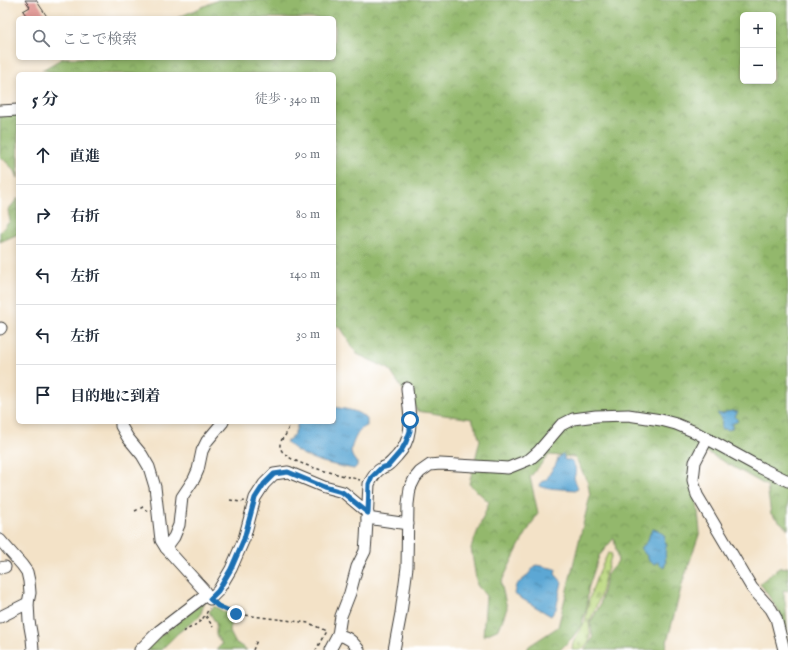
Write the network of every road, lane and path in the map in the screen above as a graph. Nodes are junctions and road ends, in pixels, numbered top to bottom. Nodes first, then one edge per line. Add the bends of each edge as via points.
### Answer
1 (16, 110) edge
2 (0, 111) edge
3 (407, 388) dead end
4 (122, 424) edge
5 (221, 424) edge
6 (289, 424) edge
7 (707, 438) junction
8 (788, 481) edge
9 (368, 490) junction
10 (255, 498) junction
11 (230, 500) dead end
12 (367, 515) junction
13 (408, 524) junction
14 (0, 540) edge
15 (166, 548) junction
16 (210, 598) junction
17 (28, 603) junction
18 (206, 616) junction
19 (0, 617) edge
20 (213, 627) dead end
21 (183, 632) dead end
22 (338, 635) junction
23 (257, 640) dead end
24 (33, 650) edge
25 (140, 650) edge
26 (252, 650) edge
27 (316, 650) edge
28 (330, 650) edge
29 (359, 650) edge
30 (394, 650) edge
31 (784, 650) edge

1 - 2 street
3 - 9 street via 410,431 406,442 388,466 381,468 372,477
4 - 15 street via 149,468 155,488 161,540
5 - 15 street via 202,451 198,470 182,497 179,526
6 - 9 path via 281,440 282,452 308,466 359,480
7 - 8 street
7 - 13 street via 676,424 648,417 628,415 573,419 561,425 530,459 508,468 440,464 425,468 410,488
7 - 31 street via 695,462 693,480 697,495 752,588 771,609 776,618
9 - 12 street
10 - 11 path via 240,502
10 - 12 street via 274,474 288,472 342,492
10 - 16 street via 244,539 218,591
12 - 13 street
12 - 22 street via 365,551 341,616
13 - 30 street via 407,568
14 - 17 street via 27,572 30,593
15 - 16 street
16 - 18 path
16 - 25 street via 159,631
16 - 27 path via 218,606 236,614 309,623 326,631
17 - 19 street
17 - 24 street
18 - 20 path
18 - 21 path
22 - 28 street
22 - 29 street via 346,636
23 - 26 path

